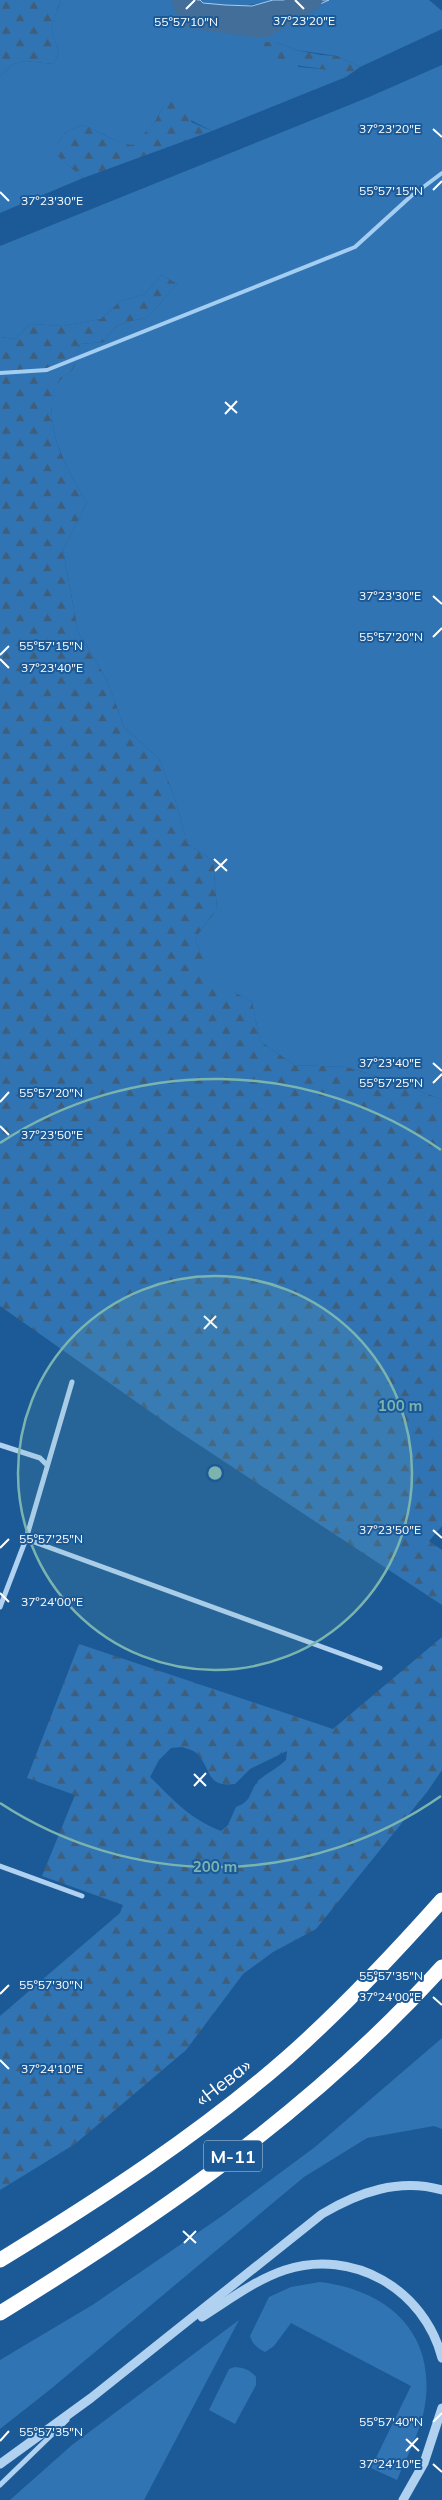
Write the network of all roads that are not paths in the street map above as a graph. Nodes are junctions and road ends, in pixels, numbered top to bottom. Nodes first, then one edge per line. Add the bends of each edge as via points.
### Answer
1 (72, 1382) dead end
2 (0, 1445) edge
3 (47, 1465) junction
4 (26, 1539) junction
5 (0, 1606) edge
6 (380, 1668) dead end
7 (0, 1866) edge
8 (82, 1896) dead end
9 (442, 1900) edge
10 (442, 1967) edge
11 (442, 2190) edge
12 (0, 2260) edge
13 (0, 2313) edge
14 (166, 2340) junction
15 (442, 2358) edge
16 (91, 2398) junction
17 (442, 2408) edge
18 (0, 2464) edge
19 (0, 2486) edge
20 (403, 2500) edge

1 - 3 street
2 - 3 street via 40,1458
3 - 4 street
4 - 5 street
4 - 6 street
7 - 8 street
9 - 12 highway, «Нева» / М-11 via 388,1961 288,2057 165,2154
10 - 13 highway, М-11 via 419,1993 318,2088 191,2189
11 - 14 street via 390,2187 364,2193 340,2204 283,2243
14 - 15 street via 271,2275 306,2265 342,2265 378,2276 407,2297 431,2328
14 - 16 street
16 - 18 street
16 - 19 street
17 - 20 street via 424,2463

